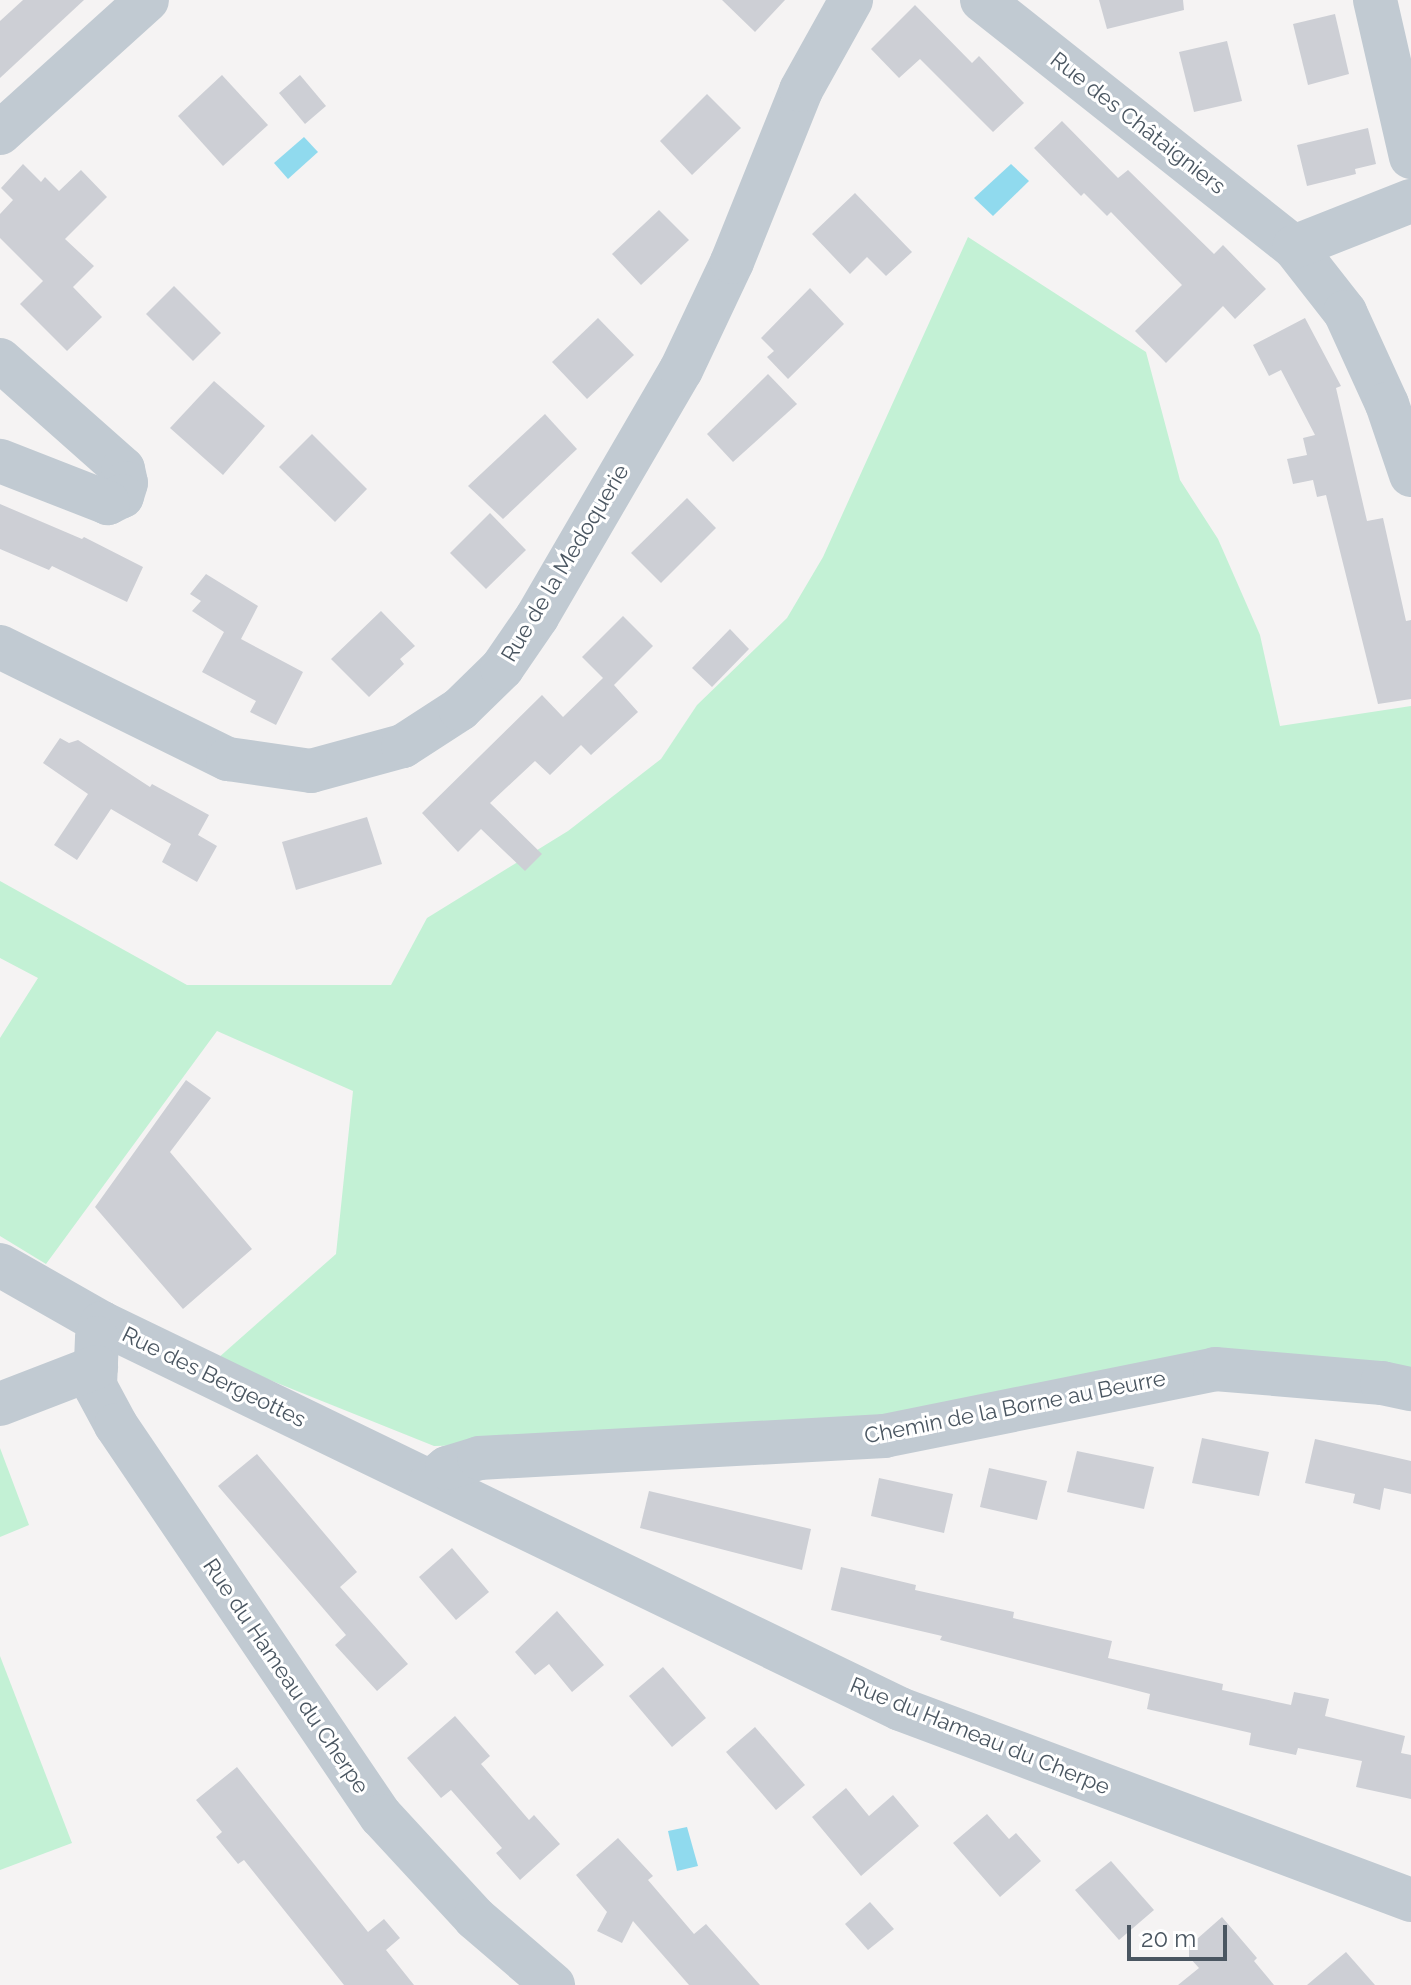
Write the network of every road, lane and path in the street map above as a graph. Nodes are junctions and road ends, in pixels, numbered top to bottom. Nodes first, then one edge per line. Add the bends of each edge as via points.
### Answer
1 (147, 0) edge
2 (851, 0) edge
3 (982, 0) edge
4 (1375, 0) edge
5 (0, 133) edge
6 (1411, 157) edge
7 (1411, 201) edge
8 (1294, 247) junction
9 (0, 360) edge
10 (0, 461) edge
11 (1411, 475) edge
12 (0, 647) edge
13 (0, 1265) edge
14 (102, 1323) junction
15 (96, 1367) junction
16 (1411, 1389) edge
17 (0, 1404) edge
18 (431, 1481) junction
19 (1411, 1900) edge
20 (553, 1985) edge

1 - 5 street
2 - 12 street, Rue de la Medoquerie via 801,90 732,262 681,370 537,617 502,668 460,709 403,746 311,771 228,759
3 - 8 street, Rue des Châtaigniers
4 - 6 street
7 - 8 street
8 - 11 street, Rue des Châtaigniers via 1345,312 1387,404
9 - 10 street via 123,469 126,483 122,496 108,503
13 - 14 street, Rue des Bergeottes
14 - 15 street, Rue du Hameau du Cherpe
14 - 18 street, Rue des Bergeottes
15 - 17 street
15 - 20 street, Rue du Hameau du Cherpe via 95,1386 116,1425 381,1816 475,1918
16 - 18 street, Chemin de la Borne au Beurre via 1215,1369 884,1436 479,1458 447,1468
18 - 19 street, Rue du Hameau du Cherpe via 900,1709

